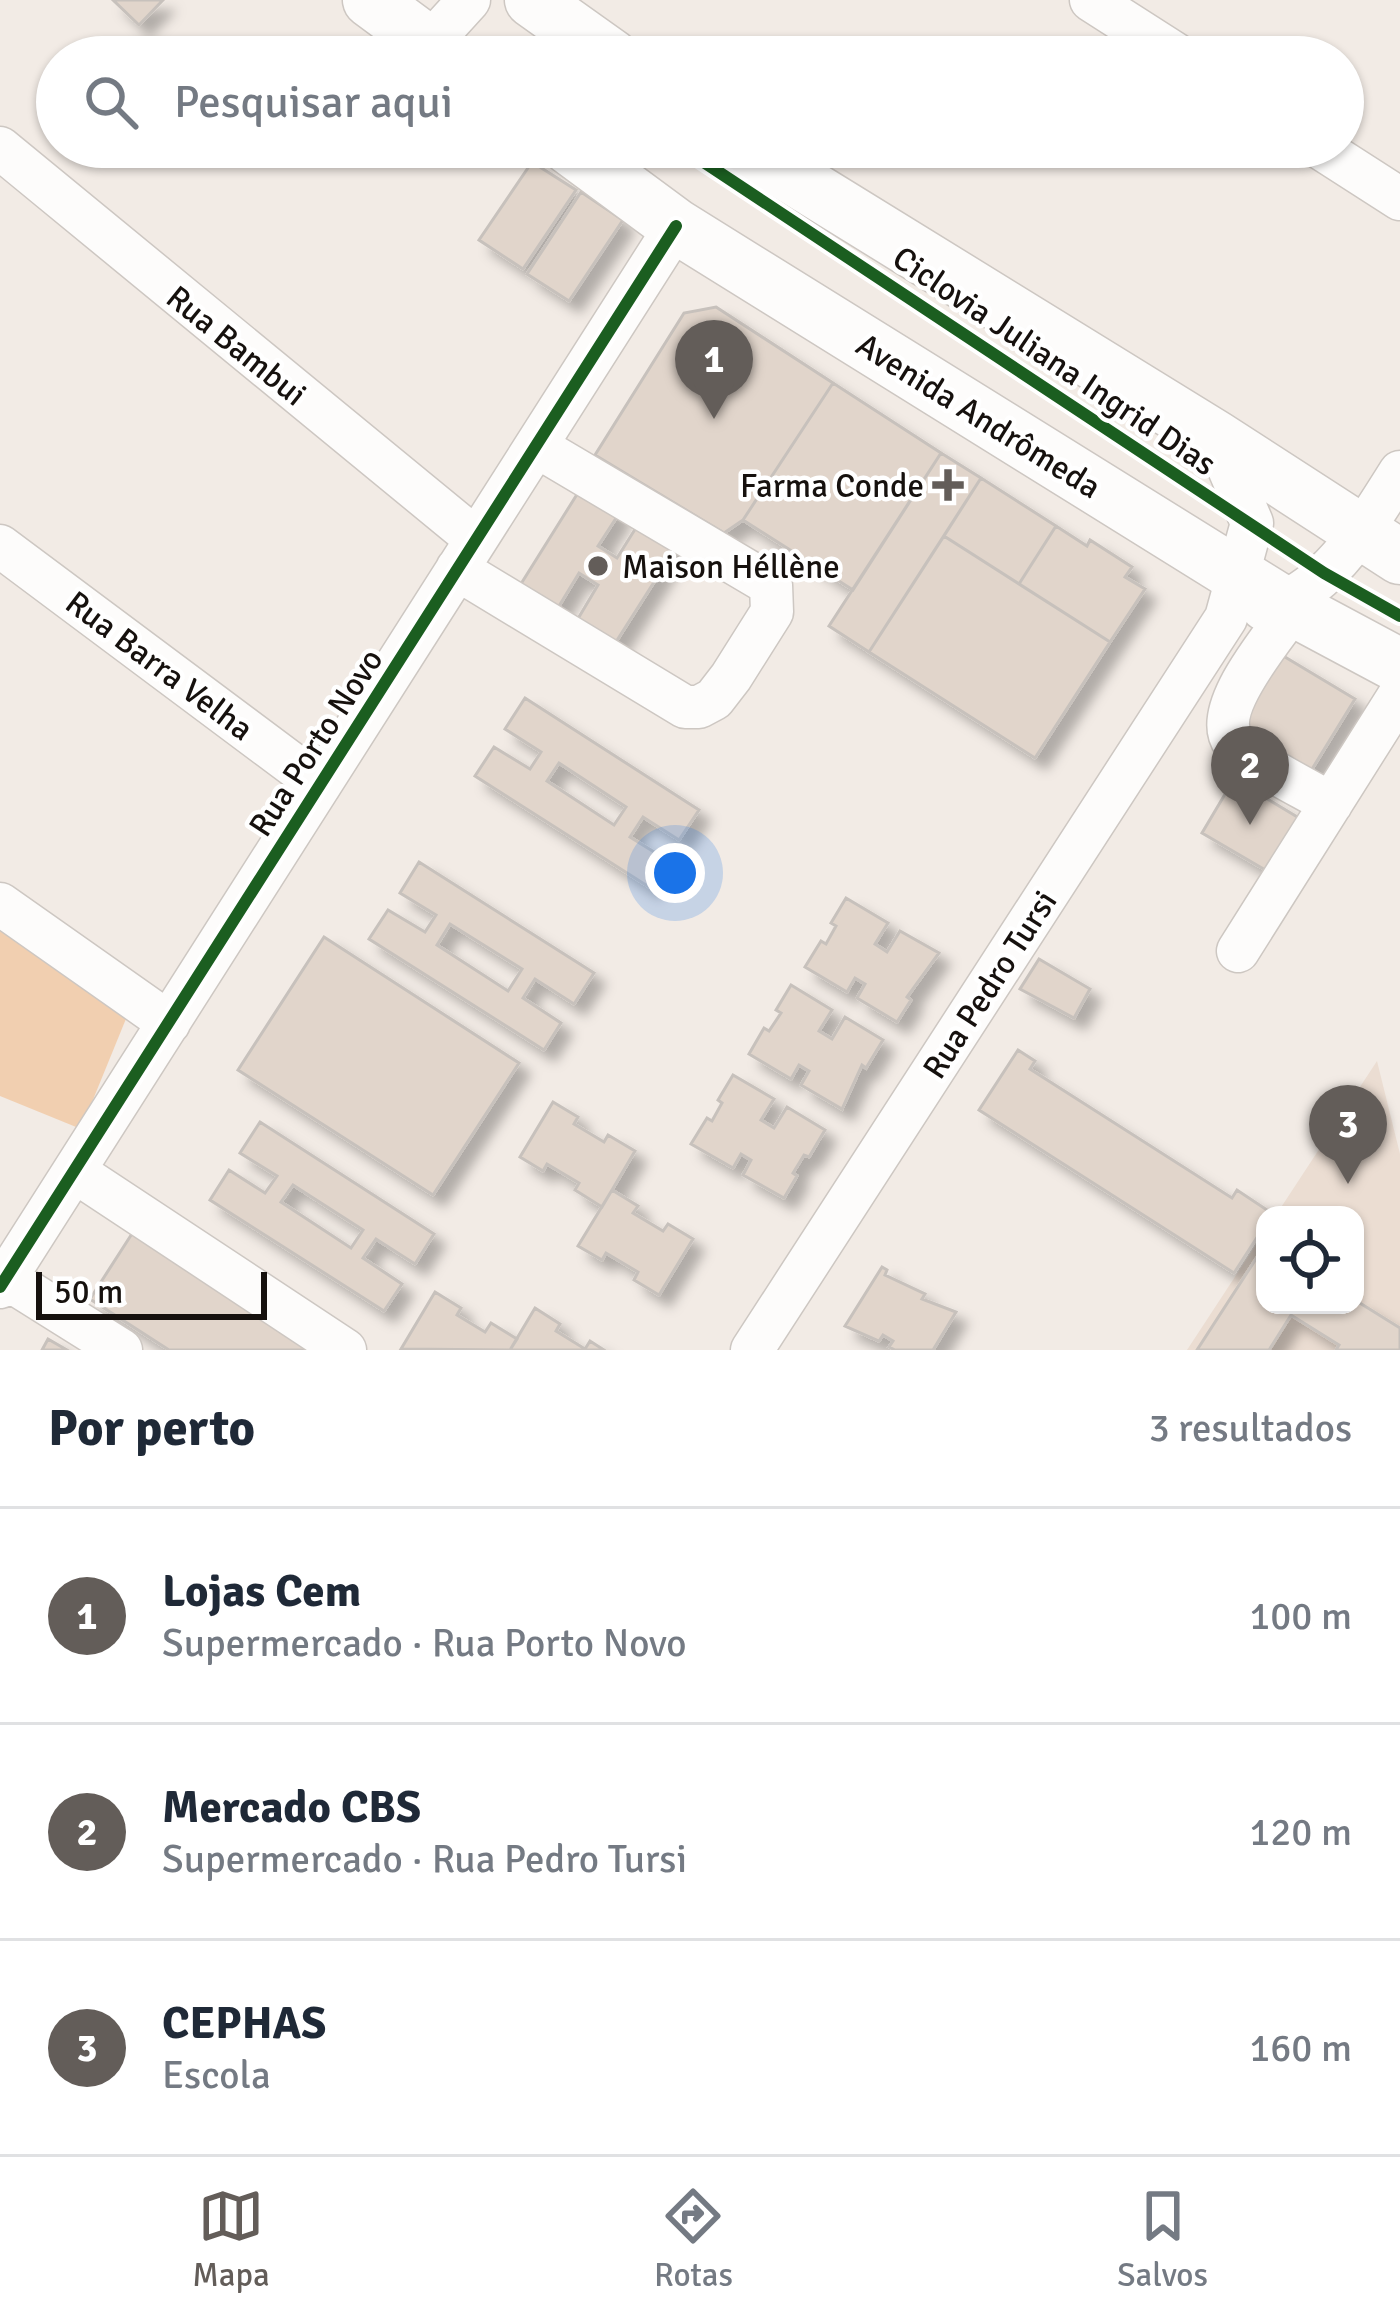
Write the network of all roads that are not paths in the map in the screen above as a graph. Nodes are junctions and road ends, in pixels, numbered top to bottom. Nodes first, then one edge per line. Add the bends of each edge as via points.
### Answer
1 (370, 0) edge
2 (469, 0) edge
3 (532, 0) edge
4 (1091, 0) edge
5 (419, 36) edge
6 (447, 36) edge
7 (583, 36) edge
8 (1147, 36) edge
9 (0, 148) edge
10 (597, 168) edge
11 (777, 168) edge
12 (1352, 168) edge
13 (1400, 199) edge
14 (676, 226) junction
15 (1216, 437) junction
16 (536, 446) junction
17 (1400, 472) edge
18 (1380, 545) edge
19 (0, 546) edge
20 (467, 554) junction
21 (1232, 597) junction
22 (1288, 607) junction
23 (1396, 657) edge
24 (320, 784) junction
25 (1331, 804) junction
26 (0, 904) edge
27 (1238, 951) dead end
28 (169, 1022) junction
29 (74, 1171) junction
30 (5, 1271) edge
31 (122, 1350) edge
32 (345, 1350) edge
33 (752, 1350) edge

1 - 5 main road
2 - 6 street
3 - 7 main road
4 - 8 street
9 - 20 street, Rua Bambui
10 - 14 main road, Avenida Andrômeda
11 - 15 main road
12 - 13 street
14 - 16 street, Rua Porto Novo
14 - 21 main road, Avenida Andrômeda
15 - 18 main road
15 - 21 street via 1252,523
16 - 20 street, Rua Porto Novo
16 - 20 street, Rua Bambui via 771,585 772,612 731,677 714,699 686,707
17 - 18 street
18 - 22 street via 1324,573
19 - 24 street, Rua Barra Velha
20 - 24 street, Rua Porto Novo
21 - 22 main road, Avenida Andrômeda
21 - 33 street, Rua Pedro Tursi
22 - 23 main road, Avenida Andrômeda
22 - 25 street via 1237,691 1228,732 1234,744
23 - 25 street
24 - 28 street, Rua Porto Novo
25 - 27 street
26 - 28 street
28 - 29 street, Rua Porto Novo
29 - 30 street, Rua Porto Novo
29 - 32 street
30 - 31 street

